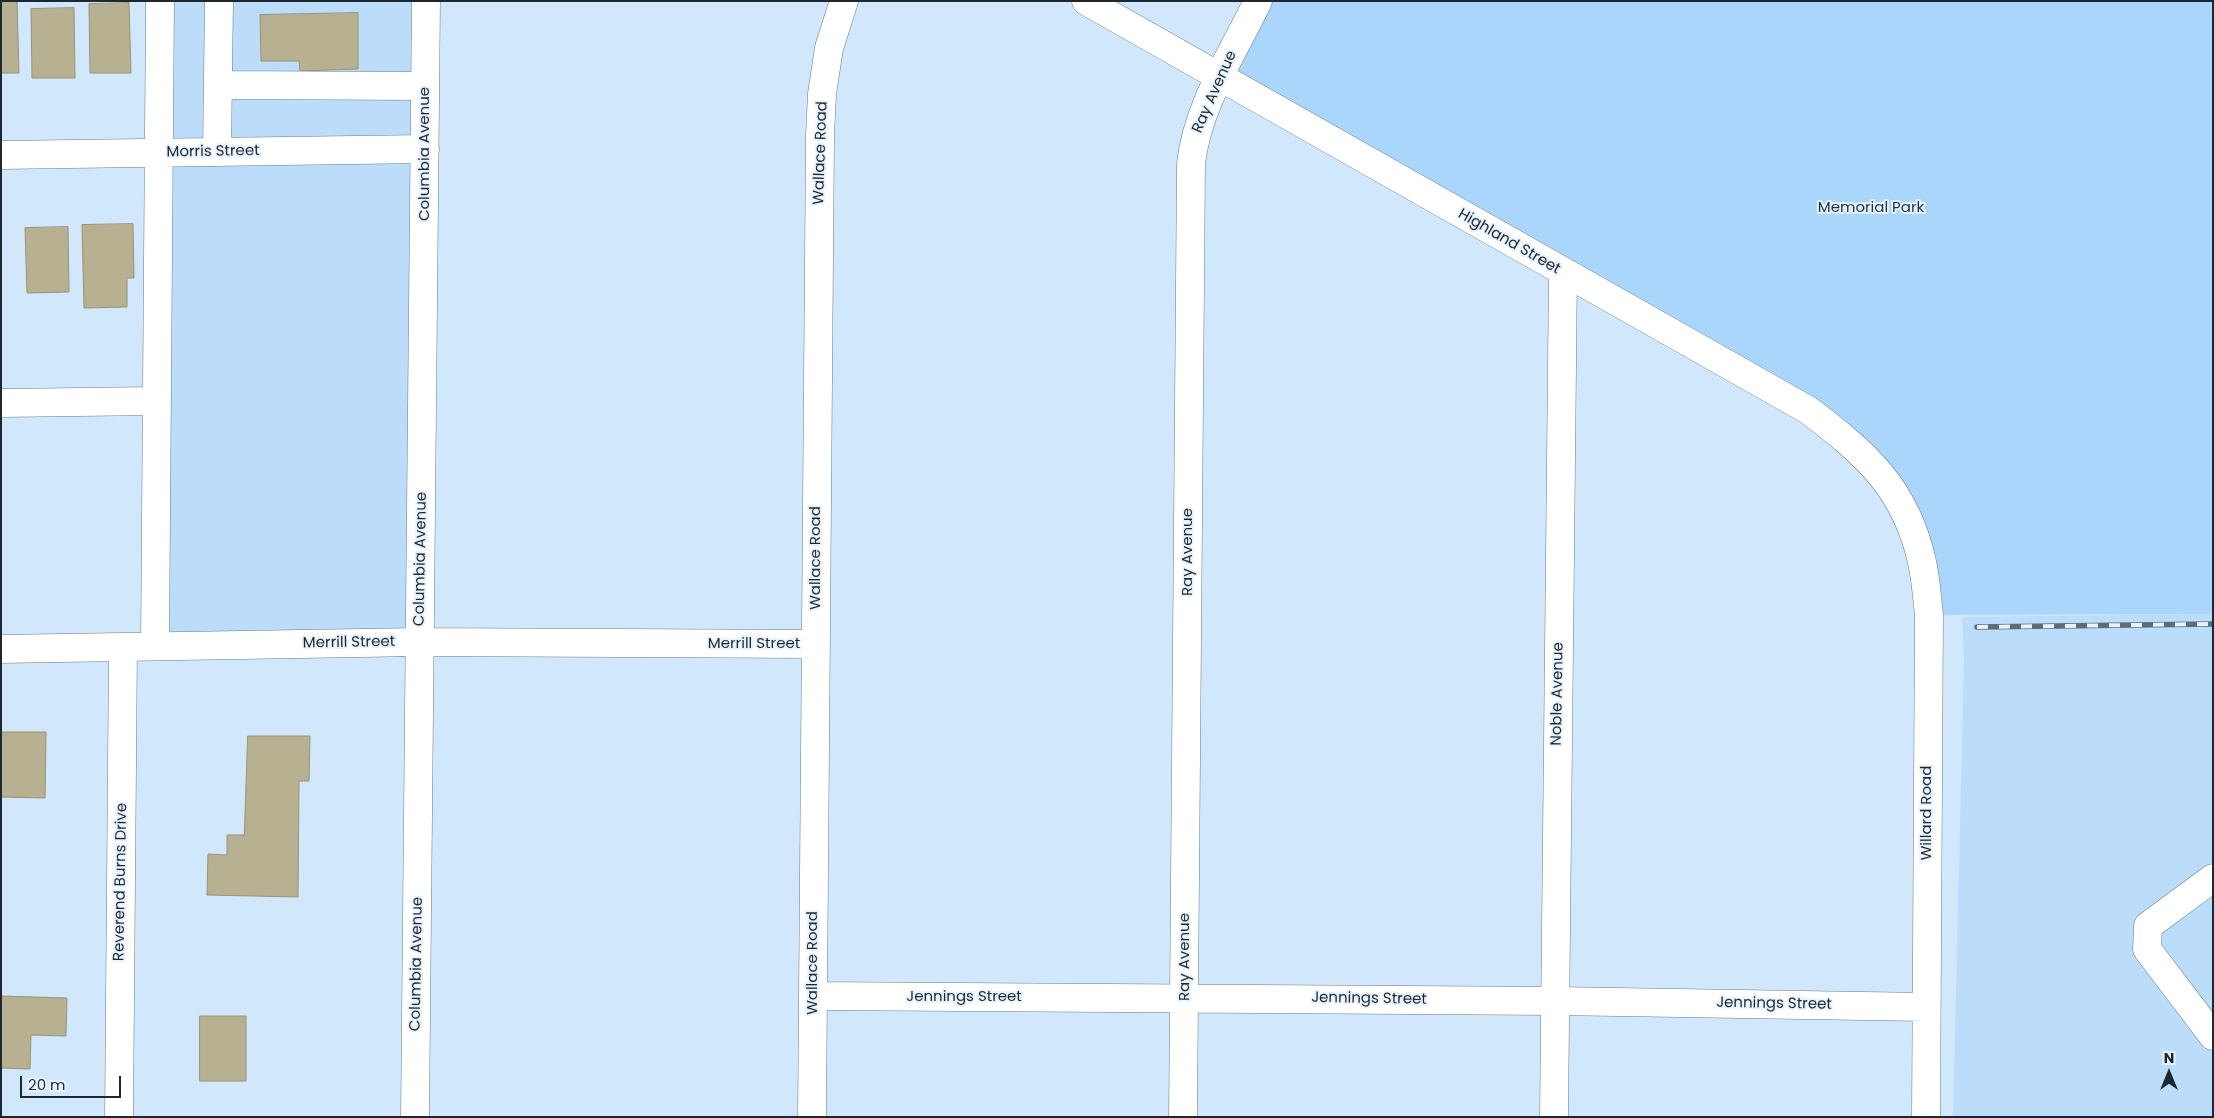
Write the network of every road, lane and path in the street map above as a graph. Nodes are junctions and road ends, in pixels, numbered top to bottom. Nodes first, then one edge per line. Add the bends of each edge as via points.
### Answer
1 (160, 1) edge
2 (219, 1) edge
3 (426, 1) edge
4 (844, 1) edge
5 (1086, 1) edge
6 (1258, 1) edge
7 (1220, 78) junction
8 (218, 85) junction
9 (425, 86) junction
10 (425, 149) junction
11 (218, 152) junction
12 (159, 153) junction
13 (1, 155) edge
14 (1563, 272) junction
15 (157, 401) junction
16 (1, 403) edge
17 (1906, 512) joint
18 (420, 642) junction
19 (816, 644) junction
20 (155, 646) junction
21 (123, 647) junction
22 (1, 649) edge
23 (2213, 878) edge
24 (813, 996) junction
25 (1185, 998) junction
26 (1555, 1001) junction
27 (1926, 1007) junction
28 (2213, 1036) edge
29 (119, 1117) edge
30 (415, 1117) edge
31 (812, 1117) edge
32 (1184, 1117) edge
33 (1554, 1117) edge
34 (1926, 1117) edge

1 - 12 street
2 - 8 street
3 - 9 street, Columbia Avenue
4 - 19 street, Wallace Road via 829,48 820,136
5 - 7 street, Highland Street
6 - 7 street, Ray Avenue
7 - 14 street, Highland Street
7 - 25 street, Ray Avenue via 1202,114 1191,164
8 - 9 street
8 - 11 street
9 - 10 street, Columbia Avenue
10 - 11 street, Morris Street
10 - 18 street, Columbia Avenue
11 - 12 street, Morris Street
12 - 13 street, Morris Street
12 - 15 street
14 - 17 street, Highland Street via 1808,410 1859,450 1882,475
14 - 26 street, Noble Avenue
15 - 16 street
15 - 20 street
17 - 27 street, Willard Road via 1922,561 1929,615
18 - 19 street, Merrill Street
18 - 20 street, Merrill Street
18 - 30 street, Columbia Avenue
19 - 24 street, Wallace Road
20 - 21 street, Merrill Street
21 - 22 street, Merrill Street
21 - 29 street, Reverend Burns Drive
23 - 28 street via 2148,926 2147,949
24 - 25 street, Jennings Street
24 - 31 street, Wallace Road
25 - 26 street, Jennings Street
25 - 32 street, Ray Avenue
26 - 27 street, Jennings Street
26 - 33 street, Noble Avenue
27 - 34 street, Willard Road

